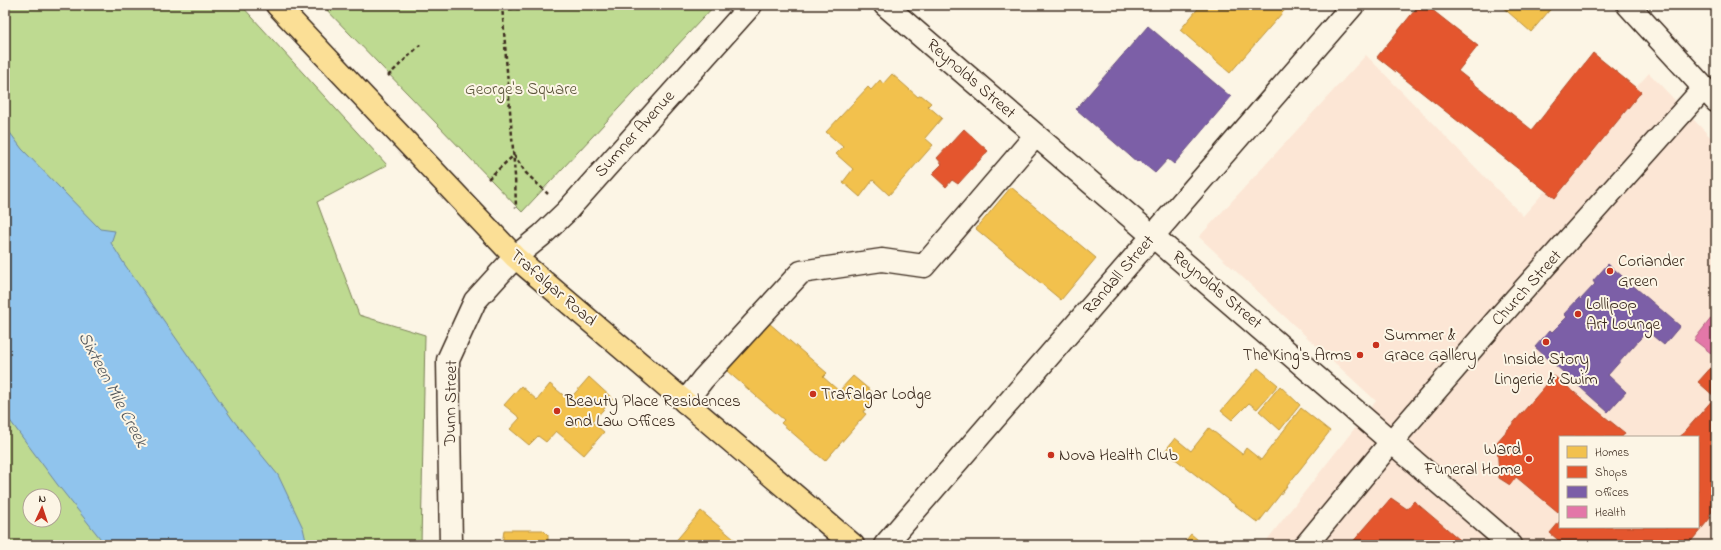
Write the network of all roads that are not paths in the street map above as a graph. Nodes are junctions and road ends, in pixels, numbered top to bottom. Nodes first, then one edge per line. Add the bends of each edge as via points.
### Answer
1 (277, 5) edge
2 (751, 5) edge
3 (885, 5) edge
4 (1353, 5) edge
5 (1628, 5) edge
6 (1710, 95) edge
7 (1036, 135) junction
8 (1153, 236) junction
9 (515, 257) junction
10 (685, 402) junction
11 (1392, 441) junction
12 (451, 545) edge
13 (853, 545) edge
14 (885, 545) edge
15 (1306, 545) edge
16 (1511, 545) edge

1 - 9 main road, Trafalgar Road
2 - 9 street, Sumner Avenue via 566,212
3 - 7 street, Reynolds Street
4 - 8 street, Randall Street
5 - 6 street
6 - 11 street, Church Street via 1496,321
7 - 8 street, Reynolds Street
7 - 10 street via 924,266 882,260 801,272
8 - 11 street, Reynolds Street
8 - 14 street, Randall Street
9 - 10 main road, Trafalgar Road
9 - 12 street, Dunn Street via 475,301 448,360
10 - 13 main road, Trafalgar Road
11 - 15 street, Church Street
11 - 16 street, Reynolds Street

